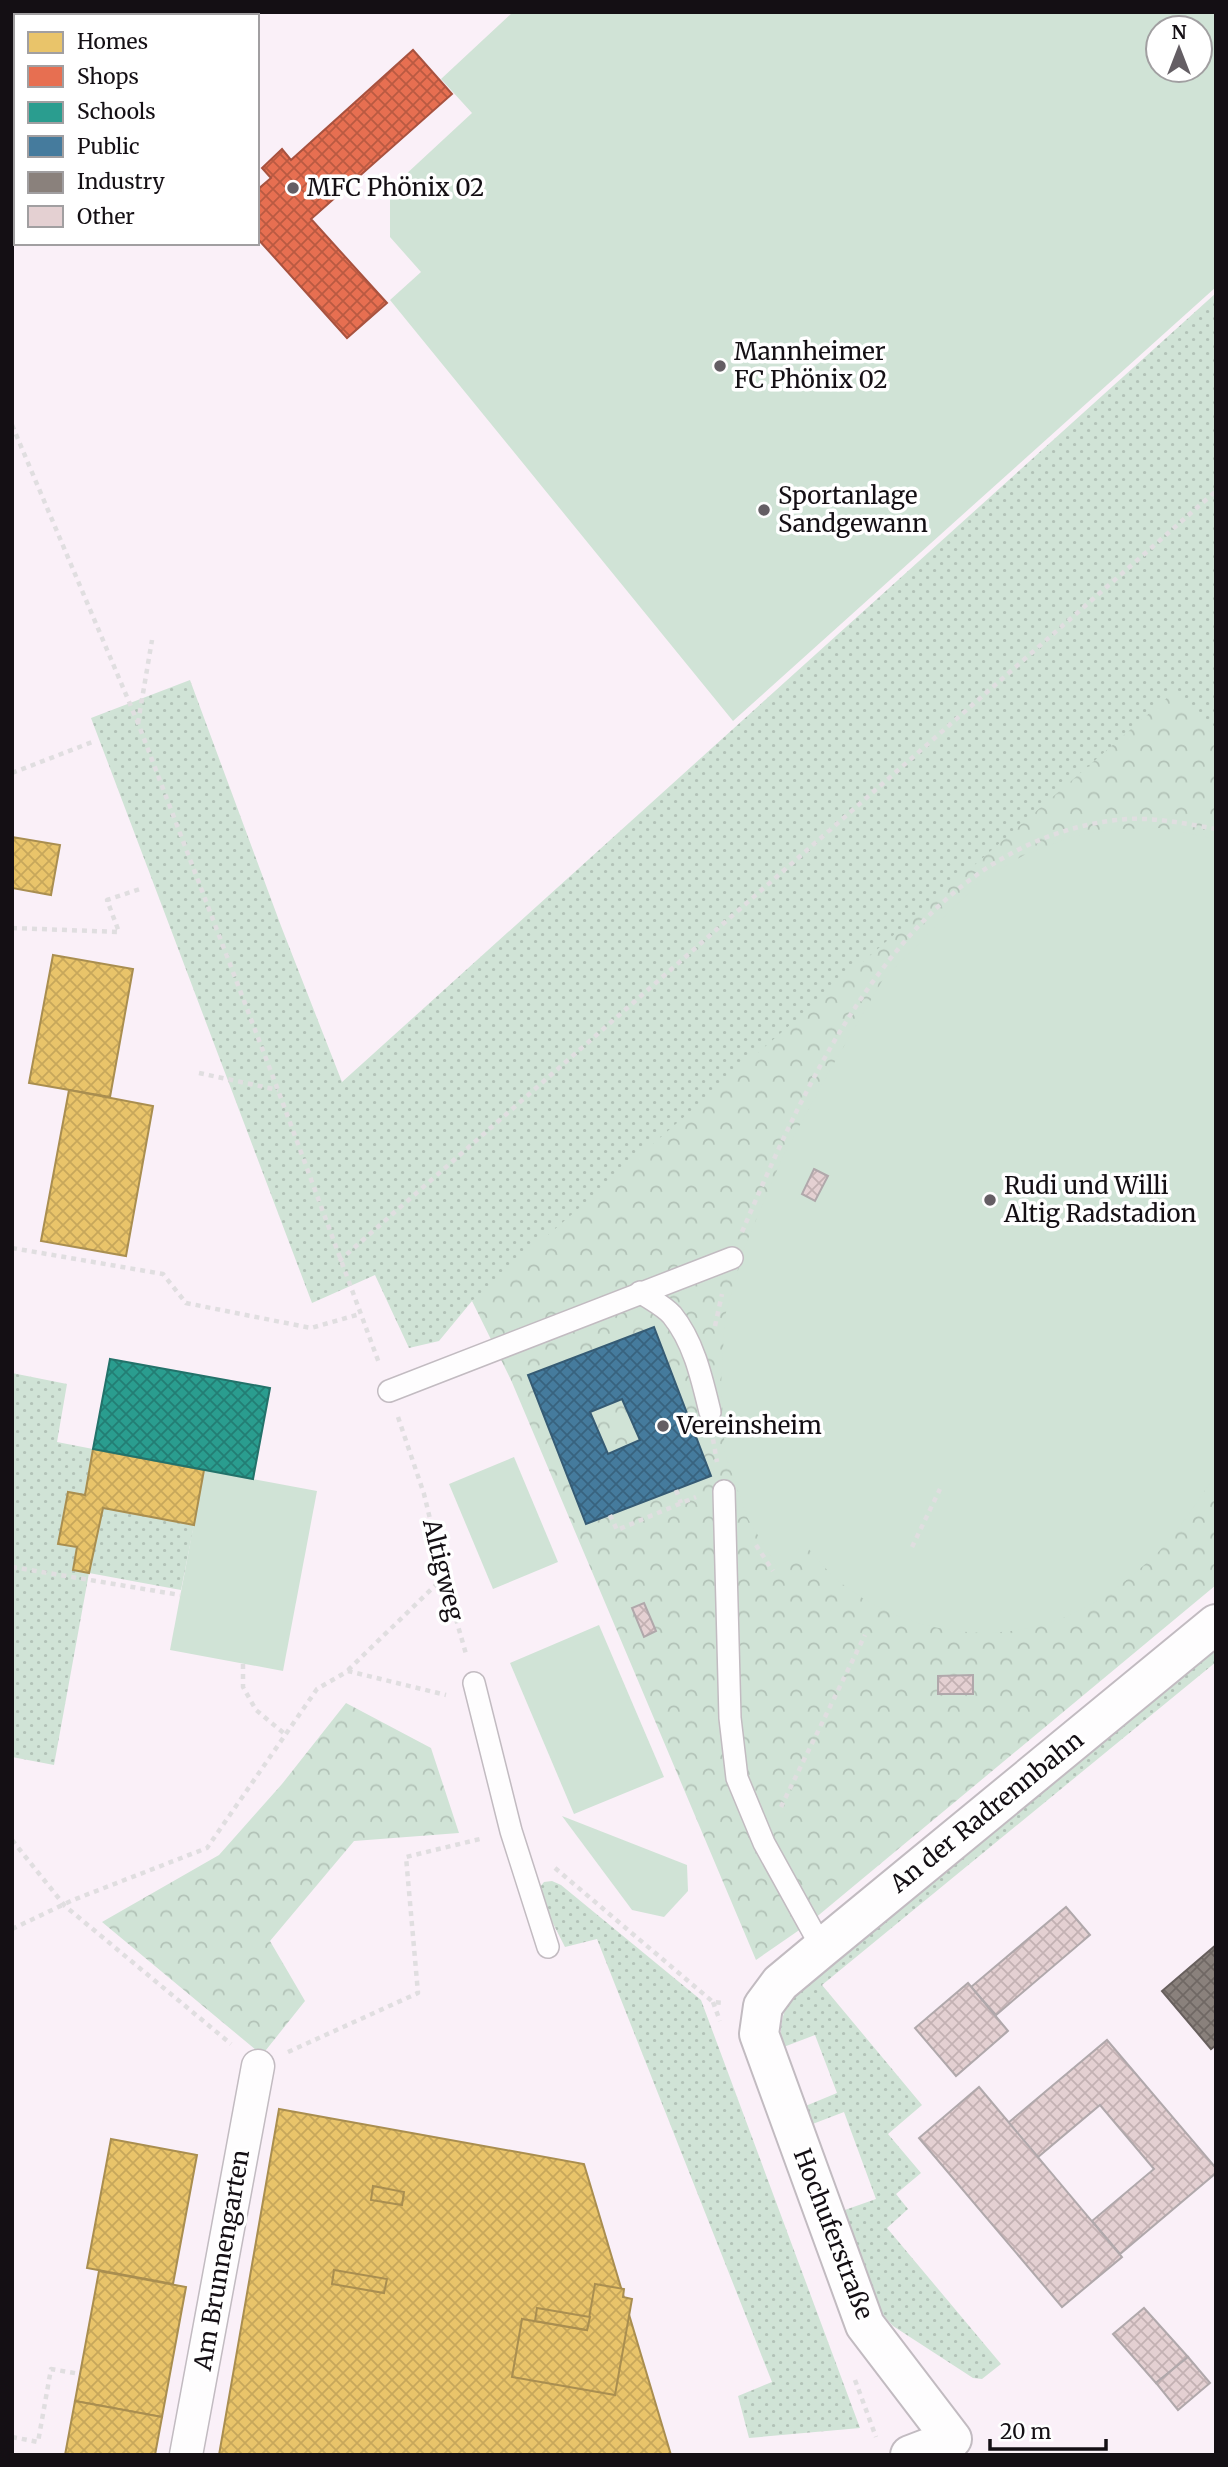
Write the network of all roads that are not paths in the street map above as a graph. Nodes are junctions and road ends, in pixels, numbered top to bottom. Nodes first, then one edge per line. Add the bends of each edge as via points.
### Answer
1 (732, 1258) road end
2 (640, 1292) junction
3 (389, 1391) road end
4 (709, 1412) dead end
5 (724, 1491) dead end
6 (1216, 1624) edge
7 (477, 1693) road end
8 (548, 1947) dead end
9 (822, 1948) junction
10 (763, 2006) joint
11 (258, 2066) road end
12 (186, 2455) edge
13 (910, 2455) edge

1 - 2 lane
2 - 3 lane
2 - 4 lane via 671,1314 690,1346
5 - 9 lane via 730,1718 737,1779 764,1843
6 - 9 street, An der Radrennbahn
7 - 8 lane via 511,1831
9 - 10 street, An der Radrennbahn via 780,1983
10 - 13 street, Hochuferstraße via 759,2034 866,2325 953,2439
11 - 12 street, Am Brunnengarten

